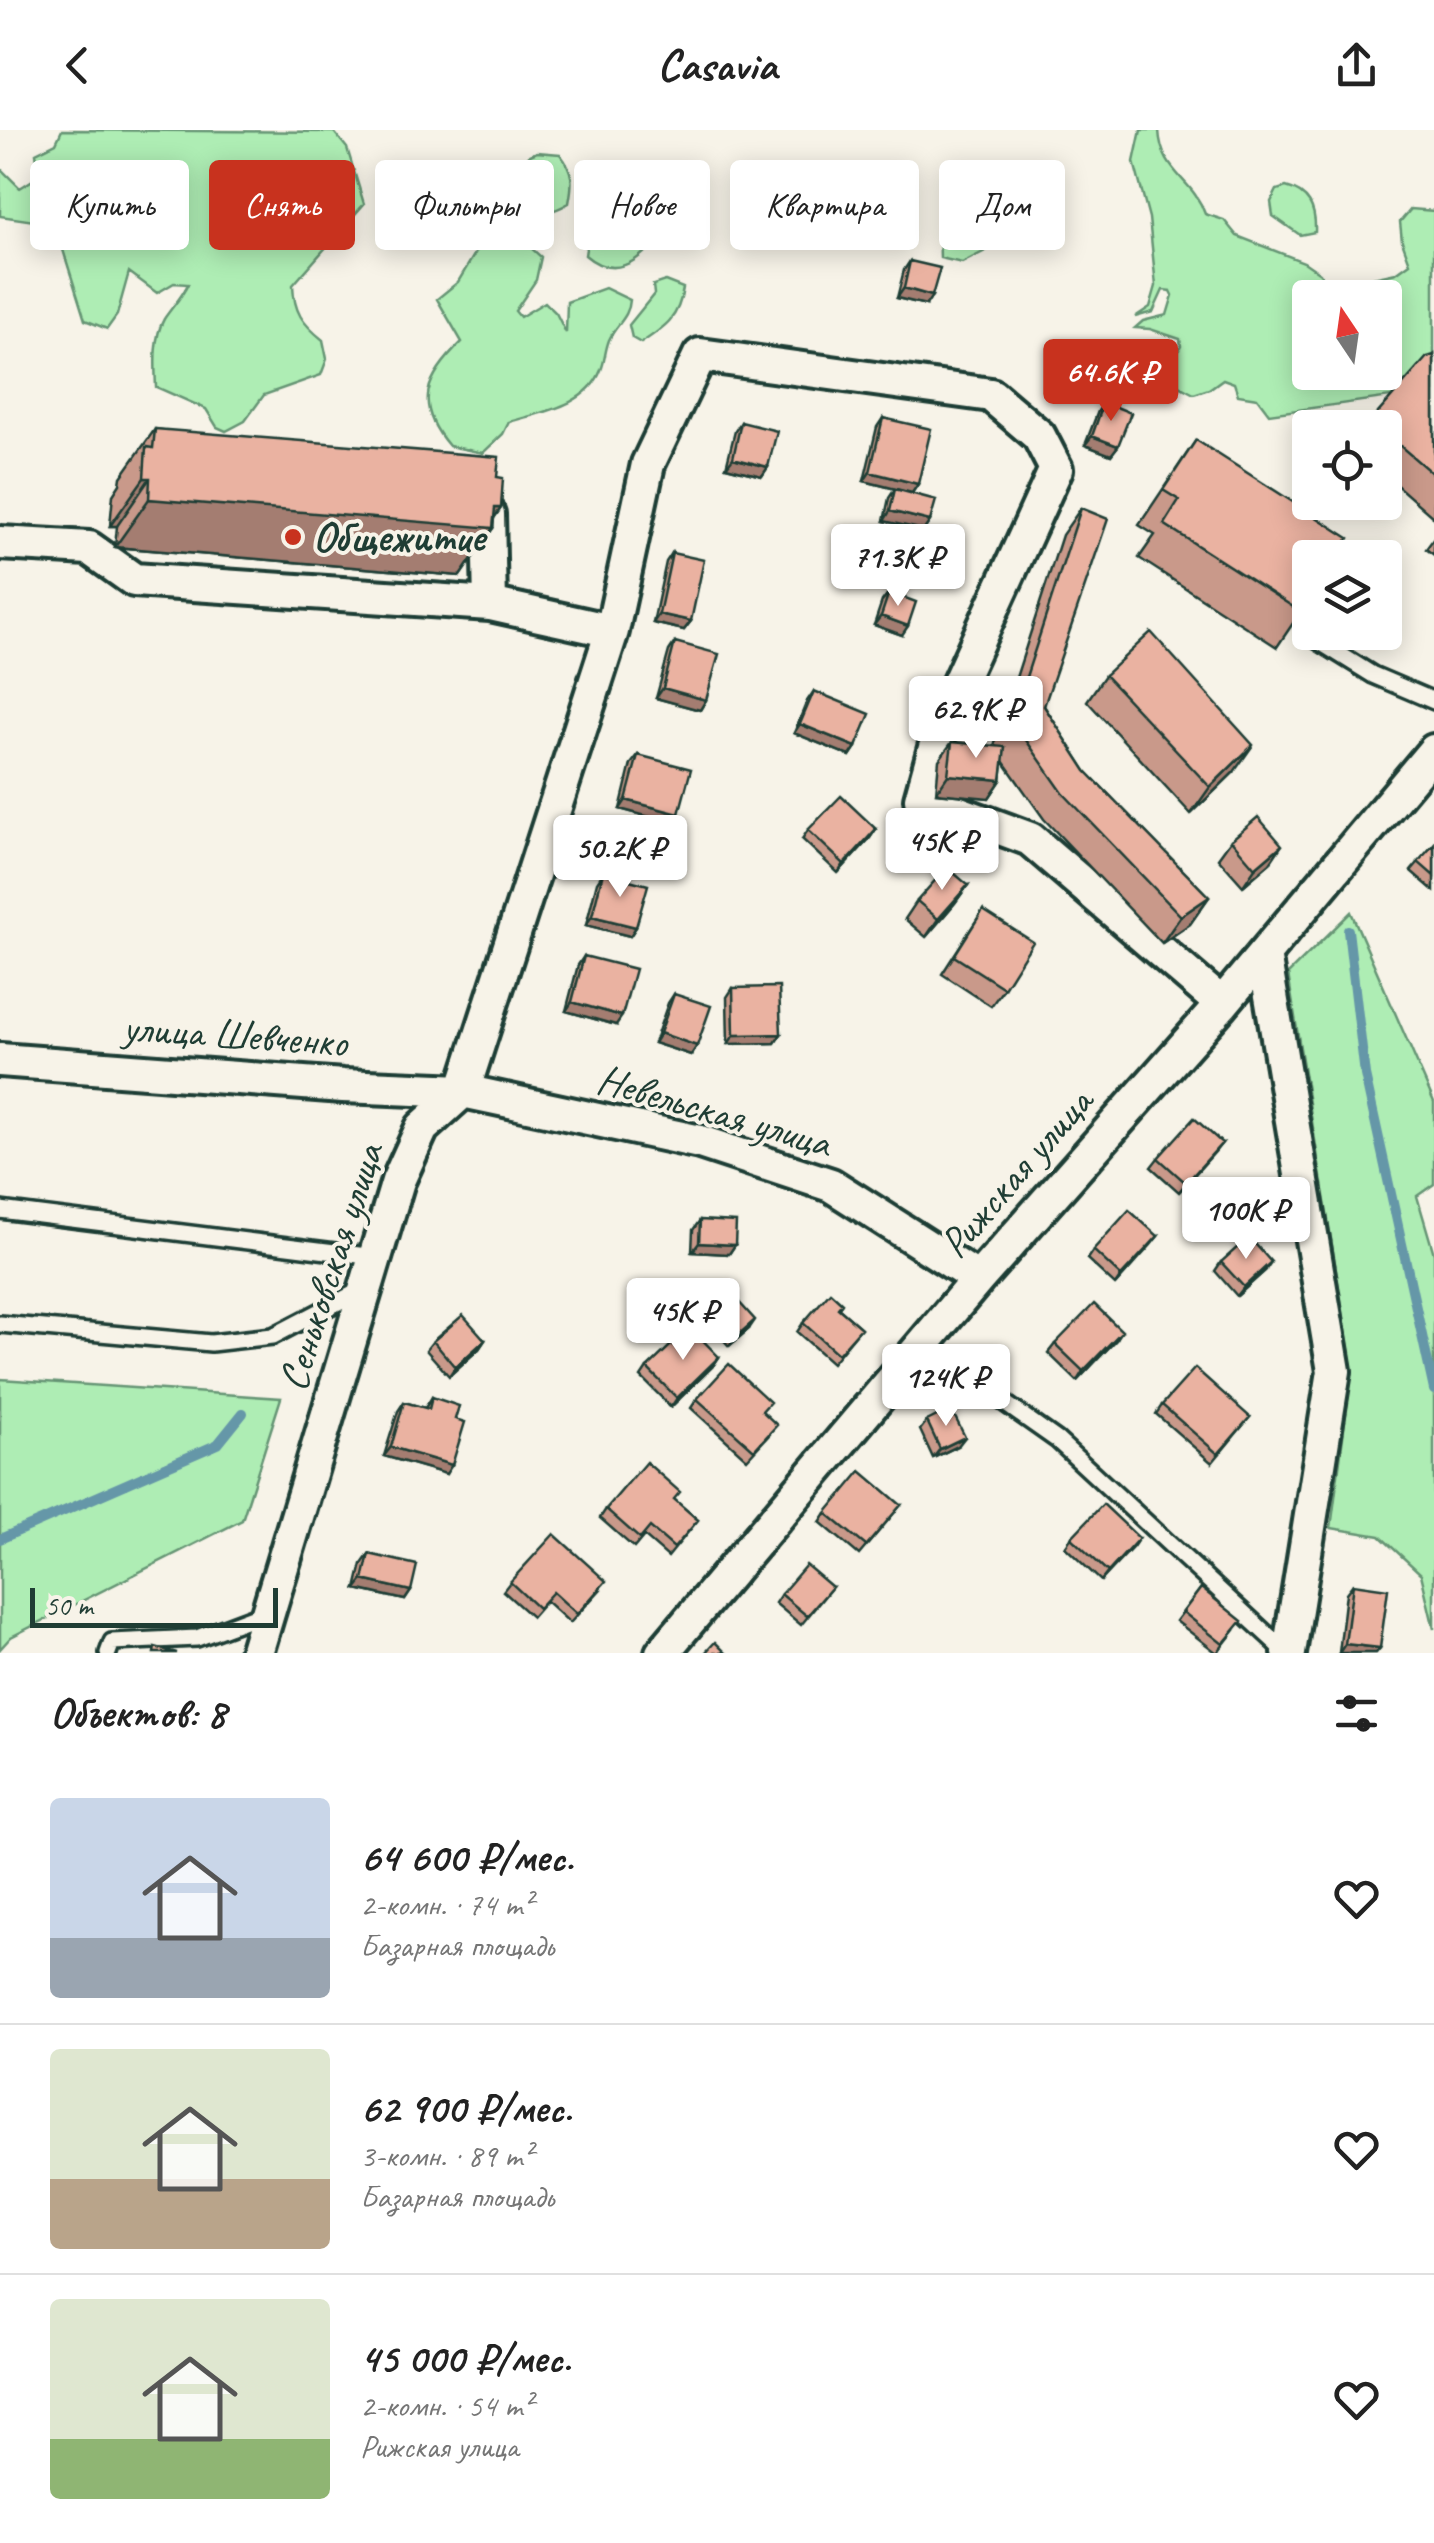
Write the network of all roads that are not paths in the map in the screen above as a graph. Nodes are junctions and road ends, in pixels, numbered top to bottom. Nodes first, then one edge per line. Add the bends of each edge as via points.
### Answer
1 (488, 514) edge
2 (0, 543) edge
3 (490, 604) junction
4 (612, 631) junction
5 (1333, 650) edge
6 (1434, 701) edge
7 (1428, 771) edge
8 (1264, 954) junction
9 (1222, 1004) junction
10 (0, 1060) edge
11 (463, 1091) junction
12 (0, 1210) edge
13 (371, 1272) junction
14 (978, 1280) junction
15 (0, 1324) edge
16 (924, 1346) junction
17 (267, 1612) junction
18 (108, 1653) edge
19 (256, 1653) edge
20 (662, 1653) edge
21 (1288, 1653) edge

1 - 3 street
2 - 3 street via 89,548 134,580
3 - 4 street
4 - 9 street, Сеньковская улица via 648,464 700,355 991,395 1038,436 1056,469 944,715 921,800 1030,839
4 - 11 street, Сеньковская улица
5 - 6 lane
7 - 8 street, Рижская улица
8 - 9 street, Рижская улица
8 - 21 street via 1334,1371
9 - 14 street, Рижская улица
10 - 11 street, улица Шевченко
11 - 13 street, Сеньковская улица via 422,1128 398,1180
11 - 14 street, Невельская улица via 700,1142 832,1185
12 - 13 lane
13 - 15 lane via 273,1336 210,1343
13 - 17 street, Сеньковская улица
14 - 16 street, Рижская улица
16 - 20 street, Рижская улица
16 - 21 lane via 1057,1440
17 - 18 lane via 197,1638 112,1642
17 - 19 street, Сеньковская улица

